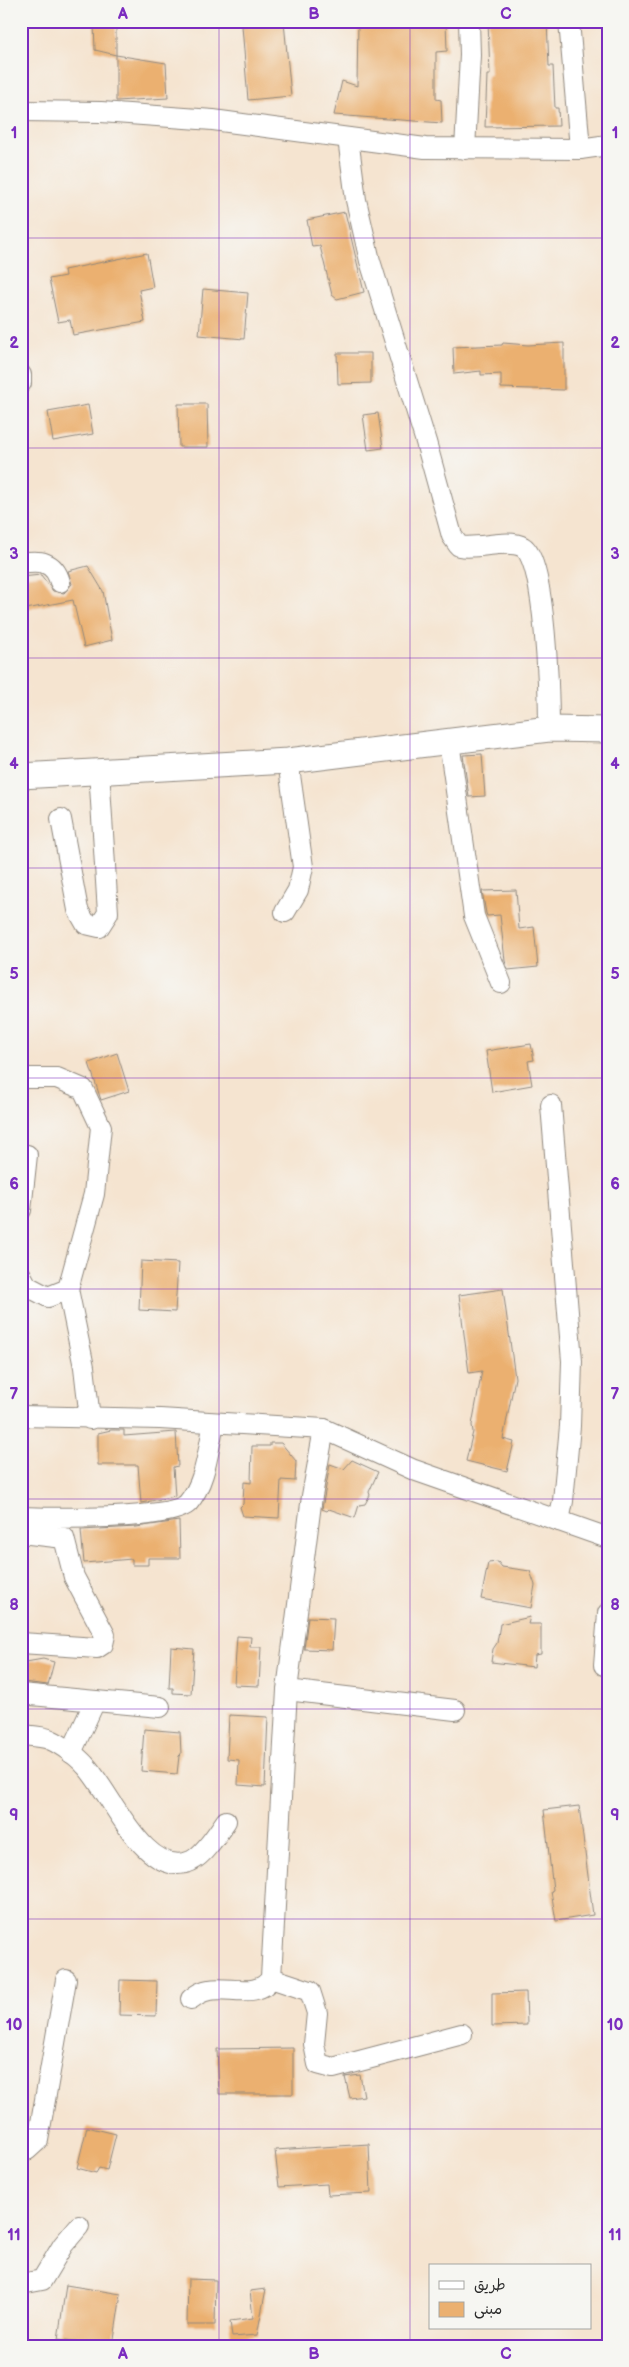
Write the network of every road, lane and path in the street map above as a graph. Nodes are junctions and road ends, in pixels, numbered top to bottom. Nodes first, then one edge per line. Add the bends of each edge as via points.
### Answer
1 (469, 21) edge
2 (569, 21) edge
3 (21, 112) edge
4 (348, 138) junction
5 (608, 145) edge
6 (465, 148) junction
7 (580, 149) junction
8 (21, 375) edge
9 (21, 383) edge
10 (21, 563) edge
11 (60, 582) dead end
12 (549, 729) junction
13 (608, 730) edge
14 (449, 742) junction
15 (288, 761) junction
16 (99, 770) junction
17 (21, 776) edge
18 (62, 819) dead end
19 (285, 912) dead end
20 (501, 983) dead end
21 (21, 1078) edge
22 (551, 1106) dead end
23 (27, 1155) dead end
24 (21, 1210) edge
25 (21, 1275) edge
26 (68, 1289) junction
27 (21, 1416) edge
28 (90, 1419) junction
29 (214, 1423) junction
30 (324, 1429) junction
31 (21, 1517) edge
32 (559, 1521) junction
33 (21, 1533) edge
34 (608, 1538) edge
35 (608, 1613) edge
36 (21, 1643) edge
37 (604, 1665) dead end
38 (287, 1690) junction
39 (21, 1694) edge
40 (95, 1701) junction
41 (160, 1707) dead end
42 (455, 1710) dead end
43 (21, 1735) edge
44 (71, 1754) junction
45 (226, 1821) dead end
46 (271, 1978) junction
47 (66, 1980) dead end
48 (191, 1999) dead end
49 (462, 2034) dead end
50 (21, 2151) edge
51 (79, 2226) dead end
52 (21, 2284) edge

1 - 6 street
2 - 7 street
3 - 4 street via 101,112 213,120
4 - 6 street via 425,148
4 - 12 street via 356,200 370,260 452,536 460,546 469,548 513,544 524,547 535,566 543,619
5 - 7 street
6 - 7 street
8 - 9 street
10 - 11 street via 36,560 48,564
12 - 13 street
12 - 14 street
14 - 15 street
14 - 20 street via 474,916
15 - 16 street
15 - 19 street via 303,867 298,890
16 - 17 street
16 - 18 street via 108,913 99,927 86,924 78,910
21 - 26 street via 57,1078 83,1089 102,1127 94,1194
22 - 32 street via 572,1361 570,1426
23 - 24 street
25 - 26 street via 27,1286 48,1296
26 - 28 street via 84,1367
27 - 28 street
28 - 29 street
29 - 30 street
29 - 31 street via 200,1486 186,1505 165,1513 64,1519
30 - 32 street via 414,1470
30 - 38 street via 299,1587
32 - 34 street
33 - 36 street via 64,1538 74,1577 106,1635 103,1644 97,1648
35 - 37 street
38 - 42 street
38 - 46 street
39 - 40 street
40 - 41 street
40 - 44 street
43 - 44 street via 51,1740
44 - 45 street via 86,1765 132,1832 152,1854 169,1864 191,1861 212,1842
46 - 48 street via 260,1989 209,1990
46 - 49 street via 310,1991 317,2013 314,2044 318,2064 333,2068
47 - 50 street via 38,2140
51 - 52 street via 42,2280

